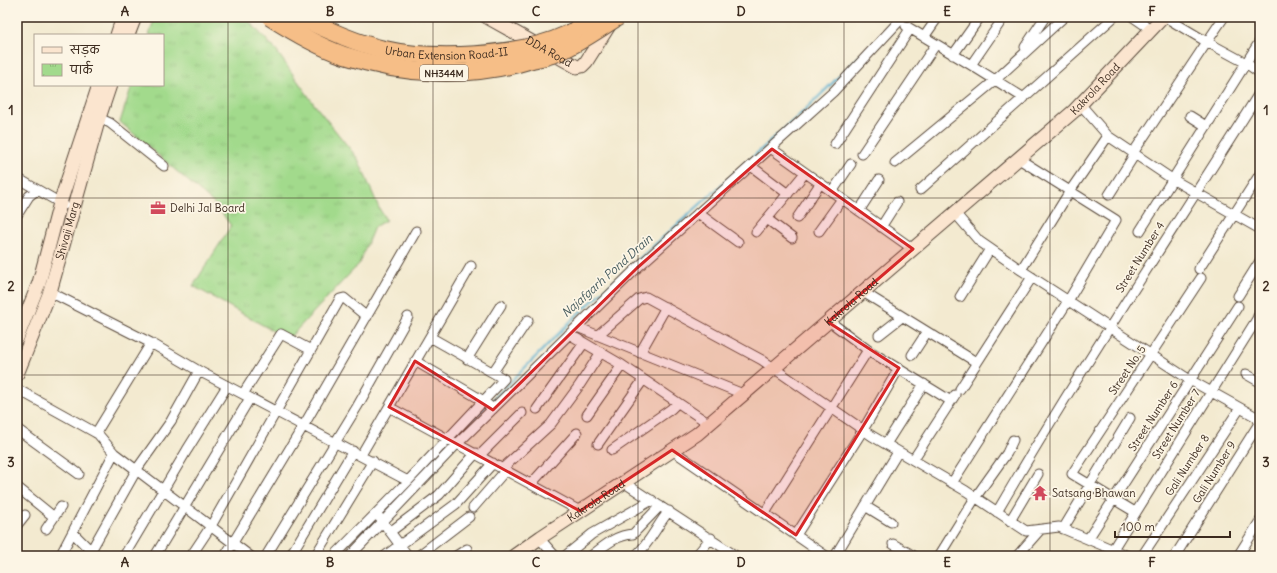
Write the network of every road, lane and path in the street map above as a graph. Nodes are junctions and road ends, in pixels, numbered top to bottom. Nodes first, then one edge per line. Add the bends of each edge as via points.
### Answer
1 (123, 17) edge
2 (135, 17) edge
3 (270, 17) edge
4 (299, 17) edge
5 (487, 17) edge
6 (593, 17) edge
7 (614, 17) edge
8 (618, 17) edge
9 (938, 17) edge
10 (980, 17) edge
11 (1004, 17) edge
12 (1045, 17) edge
13 (1064, 17) edge
14 (1114, 17) edge
15 (1133, 17) edge
16 (1164, 17) edge
17 (1224, 17) edge
18 (901, 19) edge
19 (910, 29) junction
20 (1152, 30) junction
21 (117, 34) edge
22 (128, 34) edge
23 (924, 37) junction
24 (1260, 41) edge
25 (1207, 42) junction
26 (936, 44) junction
27 (953, 55) junction
28 (1016, 60) junction
29 (1246, 63) junction
30 (971, 65) junction
31 (1260, 73) edge
32 (995, 80) junction
33 (99, 86) edge
34 (110, 86) edge
35 (1260, 92) edge
36 (1024, 98) junction
37 (1081, 105) junction
38 (1190, 116) dead end
39 (99, 118) junction
40 (1206, 126) junction
41 (1108, 136) junction
42 (835, 144) dead end
43 (772, 149) junction
44 (862, 154) dead end
45 (1134, 154) junction
46 (1019, 159) junction
47 (895, 163) dead end
48 (851, 164) dead end
49 (164, 166) dead end
50 (751, 166) junction
51 (805, 173) junction
52 (1260, 174) edge
53 (17, 178) edge
54 (1172, 179) junction
55 (879, 180) dead end
56 (820, 184) junction
57 (37, 190) junction
58 (920, 190) dead end
59 (1070, 191) junction
60 (832, 192) junction
61 (1196, 192) junction
62 (788, 194) junction
63 (1109, 196) dead end
64 (842, 199) junction
65 (897, 202) dead end
66 (60, 203) junction
67 (73, 210) junction
68 (859, 211) junction
69 (698, 212) junction
70 (955, 213) junction
71 (1235, 213) junction
72 (17, 215) edge
73 (797, 218) dead end
74 (767, 220) junction
75 (881, 227) junction
76 (1260, 229) edge
77 (819, 231) dead end
78 (1140, 231) dead end
79 (416, 232) dead end
80 (756, 232) dead end
81 (792, 238) dead end
82 (738, 242) dead end
83 (990, 248) junction
84 (913, 249) junction
85 (1260, 261) edge
86 (471, 266) dead end
87 (1021, 270) junction
88 (1032, 277) junction
89 (50, 292) junction
90 (863, 292) junction
91 (1238, 296) dead end
92 (960, 297) dead end
93 (1068, 301) junction
94 (501, 304) dead end
95 (1238, 306) dead end
96 (666, 307) junction
97 (1260, 311) edge
98 (367, 317) junction
99 (408, 317) dead end
100 (902, 317) junction
101 (528, 320) dead end
102 (829, 321) junction
103 (577, 327) junction
104 (1110, 328) junction
105 (927, 332) junction
106 (570, 334) junction
107 (598, 335) junction
108 (879, 335) dead end
109 (430, 337) junction
110 (17, 338) edge
111 (151, 343) junction
112 (584, 343) junction
113 (311, 350) junction
114 (868, 350) junction
115 (601, 352) junction
116 (640, 353) junction
117 (1152, 355) junction
118 (912, 356) dead end
119 (467, 359) junction
120 (415, 362) junction
121 (976, 362) junction
122 (622, 365) junction
123 (773, 368) junction
124 (899, 368) junction
125 (199, 371) junction
126 (493, 372) junction
127 (17, 374) edge
128 (1246, 374) dead end
129 (643, 380) junction
130 (1190, 380) junction
131 (1260, 382) edge
132 (924, 384) junction
133 (227, 386) junction
134 (17, 389) edge
135 (1210, 391) junction
136 (743, 394) junction
137 (955, 395) junction
138 (247, 396) junction
139 (677, 403) junction
140 (488, 405) junction
141 (389, 407) junction
142 (831, 408) junction
143 (1240, 408) junction
144 (537, 409) dead end
145 (275, 410) junction
146 (522, 413) dead end
147 (587, 415) dead end
148 (1130, 418) dead end
149 (1260, 421) edge
150 (708, 423) junction
151 (304, 425) junction
152 (17, 429) edge
153 (863, 430) junction
154 (96, 433) junction
155 (577, 433) dead end
156 (1013, 440) dead end
157 (334, 441) junction
158 (452, 442) junction
159 (598, 444) dead end
160 (886, 444) junction
161 (612, 450) dead end
162 (672, 450) junction
163 (898, 452) junction
164 (114, 453) junction
165 (357, 453) junction
166 (478, 454) junction
167 (913, 460) junction
168 (373, 461) junction
169 (493, 462) junction
170 (505, 469) junction
171 (137, 470) junction
172 (79, 474) dead end
173 (1038, 474) dead end
174 (408, 481) junction
175 (623, 482) junction
176 (952, 483) junction
177 (531, 484) junction
178 (1090, 485) junction
179 (17, 487) edge
180 (163, 489) junction
181 (975, 498) junction
182 (1114, 499) junction
183 (656, 503) junction
184 (185, 505) junction
185 (865, 506) junction
186 (61, 507) dead end
187 (473, 508) dead end
188 (580, 511) junction
189 (669, 512) junction
190 (997, 512) junction
191 (1135, 512) junction
192 (765, 513) junction
193 (25, 515) dead end
194 (54, 517) junction
195 (379, 517) junction
196 (469, 517) dead end
197 (1010, 521) junction
198 (1260, 521) edge
199 (891, 522) dead end
200 (17, 525) edge
201 (211, 526) junction
202 (46, 529) dead end
203 (1063, 529) junction
204 (1040, 530) junction
205 (390, 532) junction
206 (73, 533) junction
207 (796, 535) junction
208 (539, 538) junction
209 (711, 538) junction
210 (1088, 539) junction
211 (233, 543) junction
212 (893, 544) dead end
213 (400, 545) junction
214 (467, 548) dead end
215 (1112, 553) edge
216 (92, 554) edge
217 (60, 556) edge
218 (124, 556) edge
219 (154, 556) edge
220 (191, 556) edge
221 (225, 556) edge
222 (250, 556) edge
223 (266, 556) edge
224 (290, 556) edge
225 (315, 556) edge
226 (334, 556) edge
227 (350, 556) edge
228 (385, 556) edge
229 (408, 556) edge
230 (418, 556) edge
231 (456, 556) edge
232 (514, 556) edge
233 (555, 556) edge
234 (565, 556) edge
235 (591, 556) edge
236 (635, 556) edge
237 (696, 556) edge
238 (736, 556) edge
239 (826, 556) edge
240 (835, 556) edge
241 (914, 556) edge
242 (939, 556) edge
243 (1017, 556) edge
244 (1128, 556) edge
245 (1142, 556) edge
246 (1175, 556) edge
247 (1238, 556) edge

1 - 21 street
2 - 22 street
3 - 8 highway, Urban Extension Road-II / NH344M, bridge via 294,32 342,55 428,73 471,73 511,66 563,51
4 - 6 highway, Urban Extension Road-II / NH344M, bridge via 349,39 382,49 424,56 498,53 546,42 569,34
5 - 7 street, DDA Road via 577,67 586,62
9 - 23 street
10 - 27 street
11 - 30 street
12 - 28 street
13 - 28 street
14 - 36 street
15 - 20 street
16 - 20 street, Kakrola Road
16 - 25 street
17 - 25 street
18 - 19 street
18 - 43 street via 833,92
19 - 23 street
19 - 42 street
20 - 37 street, Kakrola Road
23 - 26 street
24 - 29 street
25 - 29 street
25 - 45 street
26 - 27 street
26 - 44 street
27 - 30 street
28 - 32 street
29 - 31 street
29 - 40 street
30 - 32 street
32 - 36 street
32 - 47 street
33 - 66 street, Shivaji Marg
34 - 39 street, Shivaji Marg
35 - 61 street, Street Number 4
36 - 58 street
37 - 41 street
37 - 46 street, Kakrola Road
38 - 40 street
39 - 49 street via 110,123
39 - 67 street, Shivaji Marg
40 - 54 street
41 - 45 street
41 - 59 street
43 - 50 street
43 - 51 street
45 - 54 street
45 - 63 street
46 - 59 street
46 - 70 street, Kakrola Road
48 - 60 street
50 - 62 street
50 - 69 street
51 - 56 street
51 - 62 street
52 - 71 street, Street No. 5
53 - 57 street
54 - 61 street
54 - 78 street
55 - 68 street
56 - 60 street
56 - 73 street
57 - 66 street
57 - 72 street
59 - 87 street
59 - 93 street via 1116,220
60 - 64 street
61 - 71 street
61 - 104 street, Street Number 4
62 - 74 street
64 - 68 street
64 - 77 street
65 - 75 street
66 - 67 street
66 - 110 street, Shivaji Marg via 39,283
67 - 89 street, Shivaji Marg
68 - 75 street
69 - 82 street
69 - 103 street
70 - 83 street via 979,241
70 - 84 street, Kakrola Road
71 - 76 street
71 - 117 street, Street No. 5
74 - 80 street
74 - 81 street
75 - 84 street
79 - 98 street
83 - 87 street
83 - 92 street
84 - 90 street, Kakrola Road
85 - 91 street
86 - 109 street
87 - 88 street
88 - 93 street
88 - 121 street
89 - 111 street
89 - 127 street, Shivaji Marg
90 - 100 street
90 - 102 street, Kakrola Road
93 - 104 street
93 - 176 street
94 - 119 street
95 - 130 street, Street Number 6
96 - 107 street via 643,297
96 - 116 street
96 - 123 street
97 - 135 street, Street Number 7
98 - 113 street via 342,298
98 - 151 street
99 - 157 street
100 - 105 street
100 - 108 street
101 - 126 street
102 - 114 street
102 - 123 street, Kakrola Road
103 - 106 street
103 - 107 street
104 - 117 street
104 - 190 street, Street Number 4
105 - 118 street
105 - 121 street
106 - 112 street
106 - 140 street
107 - 116 street
109 - 119 street
109 - 120 street
111 - 125 street
111 - 154 street
112 - 115 street
112 - 144 street
113 - 138 street via 281,334
113 - 145 street
114 - 124 street
114 - 142 street
115 - 122 street
115 - 170 street via 551,424
116 - 136 street
117 - 130 street
117 - 178 street, Street No. 5 via 1072,474
119 - 126 street
120 - 140 street
120 - 141 street
121 - 137 street
122 - 129 street
122 - 147 street
123 - 136 street, Kakrola Road
123 - 142 street
124 - 132 street
124 - 153 street
125 - 133 street
125 - 171 street via 171,421
126 - 140 street via 504,379
128 - 131 street
129 - 139 street
129 - 159 street
130 - 135 street
130 - 182 street, Street Number 6
132 - 137 street
132 - 160 street
133 - 138 street
133 - 180 street
134 - 154 street
135 - 143 street
135 - 191 street, Street Number 7
136 - 150 street, Kakrola Road
137 - 167 street
138 - 145 street
138 - 184 street
139 - 150 street
139 - 161 street
140 - 158 street
140 - 158 street
141 - 158 street
141 - 165 street
142 - 153 street
142 - 192 street
143 - 149 street
143 - 245 street, Gali Number 8
145 - 151 street
145 - 201 street
146 - 166 street
148 - 178 street
149 - 246 street, Gali Number 9
150 - 162 street, Kakrola Road
151 - 157 street
151 - 211 street
152 - 172 street
153 - 160 street
153 - 207 street
154 - 164 street
155 - 177 street
156 - 181 street via 1007,453
157 - 165 street
157 - 223 street
158 - 166 street
158 - 174 street
158 - 195 street
160 - 163 street
162 - 175 street, Kakrola Road
162 - 192 street
163 - 167 street
163 - 185 street
164 - 171 street
164 - 206 street
165 - 168 street
165 - 224 street
166 - 169 street
166 - 205 street via 439,495
167 - 176 street
168 - 174 street
168 - 225 street
169 - 170 street
169 - 213 street via 456,504
170 - 177 street
170 - 187 street
171 - 180 street
171 - 216 street
173 - 197 street
174 - 195 street
175 - 183 street
175 - 188 street, Kakrola Road
176 - 181 street
177 - 188 street
178 - 182 street
178 - 203 street
179 - 194 street
180 - 184 street
180 - 218 street
181 - 190 street
181 - 242 street
182 - 191 street
182 - 210 street, Street Number 6
183 - 189 street
183 - 234 street via 592,534
183 - 235 street via 635,533 609,542
184 - 201 street
184 - 219 street
185 - 199 street
185 - 240 street
186 - 194 street
188 - 208 street, Kakrola Road
189 - 209 street
189 - 236 street
190 - 197 street
191 - 215 street, Street Number 7
192 - 207 street
193 - 200 street
194 - 202 street
195 - 205 street
195 - 226 street
195 - 227 street
196 - 230 street
197 - 204 street via 1026,531
198 - 247 street
201 - 211 street
201 - 220 street
203 - 204 street via 1055,527
203 - 210 street
204 - 243 street
205 - 213 street
206 - 216 street
206 - 217 street
207 - 239 street
208 - 232 street, Kakrola Road
208 - 233 street
209 - 237 street
209 - 238 street
210 - 215 street
211 - 221 street
211 - 222 street
212 - 241 street
213 - 228 street
213 - 229 street
214 - 231 street
215 - 244 street

